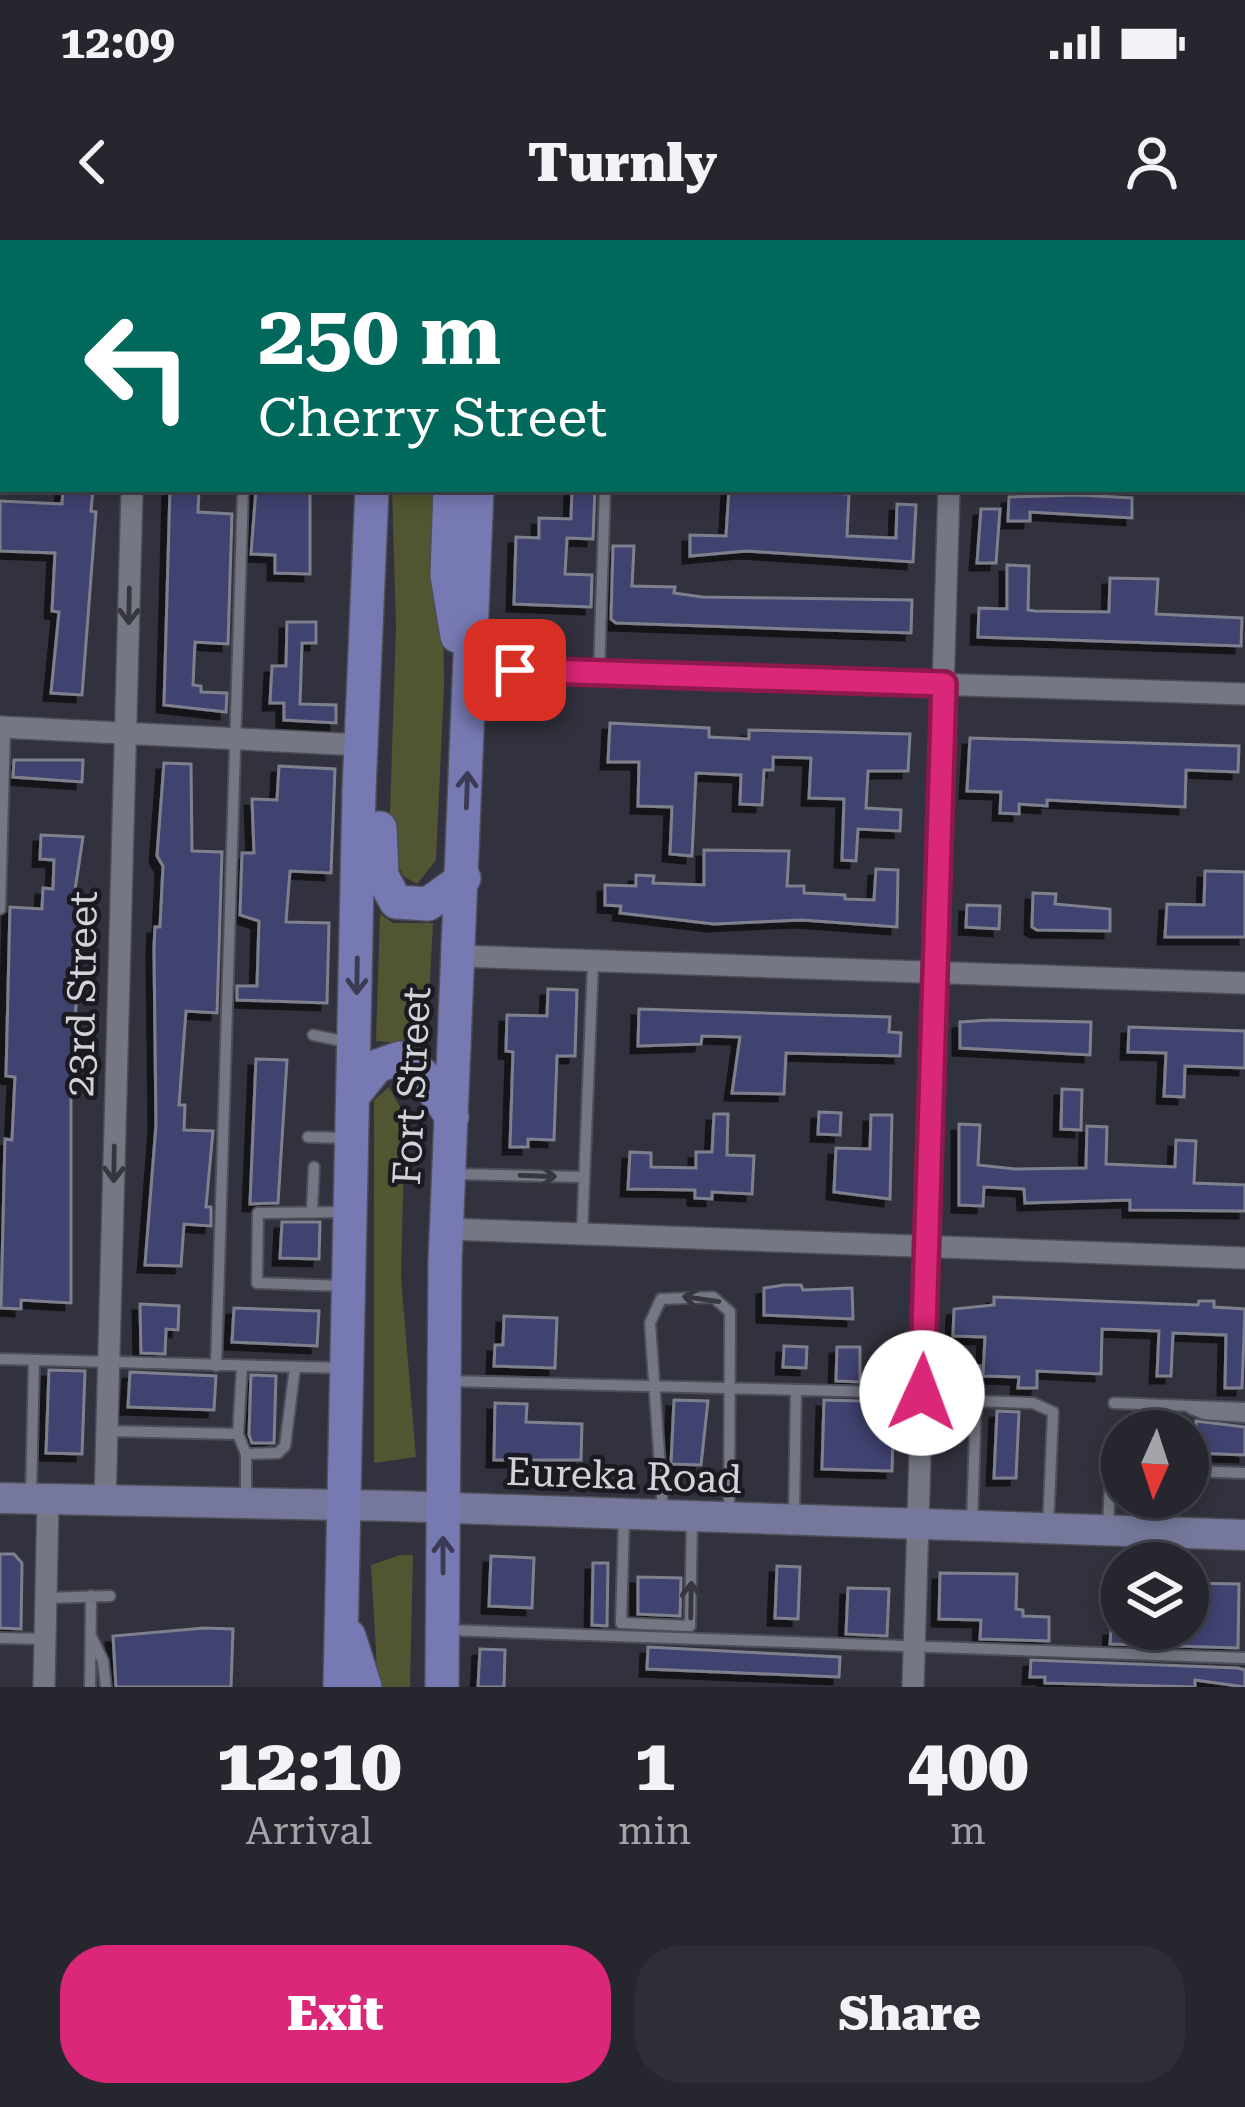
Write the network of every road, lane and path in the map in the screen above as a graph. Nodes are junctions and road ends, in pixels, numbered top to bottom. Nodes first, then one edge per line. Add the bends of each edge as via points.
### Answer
1 (132, 492) edge
2 (243, 492) edge
3 (372, 492) edge
4 (450, 492) edge
5 (477, 492) edge
6 (604, 492) edge
7 (949, 492) edge
8 (370, 540) junction
9 (471, 668) junction
10 (599, 672) junction
11 (944, 684) junction
12 (1245, 694) edge
13 (470, 715) junction
14 (2, 727) edge
15 (125, 732) junction
16 (236, 738) junction
17 (361, 745) junction
18 (464, 878) junction
19 (0, 909) edge
20 (460, 956) junction
21 (593, 962) junction
22 (934, 972) junction
23 (1245, 982) edge
24 (313, 1035) dead end
25 (356, 1043) junction
26 (353, 1096) junction
27 (452, 1117) junction
28 (308, 1137) dead end
29 (352, 1138) junction
30 (314, 1167) dead end
31 (450, 1174) junction
32 (582, 1178) junction
33 (312, 1210) junction
34 (350, 1212) junction
35 (447, 1229) junction
36 (582, 1235) junction
37 (927, 1246) junction
38 (1245, 1258) edge
39 (347, 1286) junction
40 (0, 1359) edge
41 (34, 1360) junction
42 (109, 1363) junction
43 (216, 1366) junction
44 (242, 1367) junction
45 (295, 1367) junction
46 (345, 1368) junction
47 (444, 1381) junction
48 (652, 1385) junction
49 (730, 1388) junction
50 (796, 1390) junction
51 (922, 1396) junction
52 (976, 1400) junction
53 (1114, 1403) dead end
54 (1245, 1413) edge
55 (107, 1431) junction
56 (238, 1434) junction
57 (246, 1454) junction
58 (1209, 1472) edge
59 (1245, 1473) edge
60 (26, 1499) edge
61 (104, 1502) junction
62 (347, 1504) junction
63 (246, 1505) junction
64 (443, 1508) junction
65 (624, 1516) junction
66 (678, 1518) junction
67 (1109, 1518) edge
68 (1159, 1518) edge
69 (729, 1520) junction
70 (794, 1522) junction
71 (917, 1525) junction
72 (972, 1526) junction
73 (1048, 1528) junction
74 (1108, 1530) junction
75 (1158, 1532) junction
76 (1245, 1535) edge
77 (91, 1596) junction
78 (110, 1597) dead end
79 (46, 1598) junction
80 (343, 1617) junction
81 (444, 1630) junction
82 (90, 1635) junction
83 (0, 1638) edge
84 (45, 1639) junction
85 (914, 1648) junction
86 (1245, 1658) edge
87 (44, 1687) edge
88 (98, 1687) edge
89 (340, 1687) edge
90 (364, 1687) edge
91 (442, 1687) edge
92 (913, 1687) edge

1 -> 15 street, 23rd Street
2 - 16 lane
3 - 8 main road, Fort Street
4 - 13 main road via 447,575
5 - 9 main road, Fort Street
6 - 10 lane
7 - 11 street
8 - 17 main road, Fort Street
8 - 18 main road via 386,633 382,876 406,907 428,904
9 - 10 street
9 - 13 main road, Fort Street
10 - 11 street
11 - 12 street
11 - 22 street
18 -> 13 main road, Fort Street
14 - 15 street
14 - 19 lane
15 - 16 street
15 -> 42 street, 23rd Street
16 - 17 street
16 - 43 lane
17 -> 25 main road, Fort Street
18 - 20 main road, Fort Street
20 - 21 street
20 - 27 main road, Fort Street
21 - 22 street
21 - 32 lane
22 - 23 street
22 - 37 street
24 - 25 lane
25 - 26 main road, Fort Street
26 - 27 main road via 377,1066 400,1058
26 - 29 main road, Fort Street
27 - 31 main road, Fort Street
28 - 29 lane
29 - 34 main road, Fort Street
30 - 33 lane
31 -> 32 lane
31 - 35 main road, Fort Street
32 - 36 lane
33 - 34 lane
33 - 39 lane via 258,1214 257,1282
34 - 39 main road, Fort Street
35 - 36 street
35 - 47 main road, Fort Street
36 - 37 street
37 - 38 street
37 - 51 street
39 - 46 main road, Fort Street
40 - 41 lane
41 - 42 lane
41 - 60 lane
42 - 43 lane
42 - 55 street, 23rd Street
43 - 44 lane
44 - 45 lane
44 - 56 lane
45 - 46 lane
45 - 57 lane via 286,1446
46 - 62 main road, Fort Street
47 - 48 lane
47 - 64 main road, Fort Street
48 - 49 lane
49 -> 48 lane via 730,1312 724,1303 671,1295 650,1323
48 - 66 lane via 655,1440
49 - 50 lane
49 - 69 lane
50 - 51 lane
50 - 70 lane
51 - 52 lane
51 - 71 street
52 - 72 lane
52 - 73 lane via 1053,1412
53 - 54 lane
55 - 56 lane
55 - 61 street, 23rd Street
56 - 57 lane
57 - 63 lane
58 - 59 lane
60 - 61 main road, Eureka Road
60 - 79 street
61 - 63 main road, Eureka Road
62 - 63 main road, Eureka Road
62 - 64 main road, Eureka Road
62 - 80 main road, Fort Street
64 - 65 main road, Eureka Road
81 -> 64 main road, Fort Street
65 - 66 main road, Eureka Road
65 -> 66 lane via 621,1623 690,1626
66 - 69 main road, Eureka Road
67 - 74 lane
68 - 75 lane
69 - 70 main road, Eureka Road
70 - 71 main road, Eureka Road
71 - 72 main road, Eureka Road
71 - 85 street
72 - 73 main road, Eureka Road
73 - 74 main road, Eureka Road
74 - 75 main road, Eureka Road
75 - 76 main road, Eureka Road
77 - 78 lane
77 - 79 lane
77 - 82 lane
79 - 84 street
80 - 89 main road, Fort Street
80 - 90 main road
81 - 85 lane
81 - 91 main road, Fort Street
82 - 88 lane
82 - 88 lane via 103,1661
83 - 84 lane
84 - 87 street
85 - 86 lane
85 - 92 street

